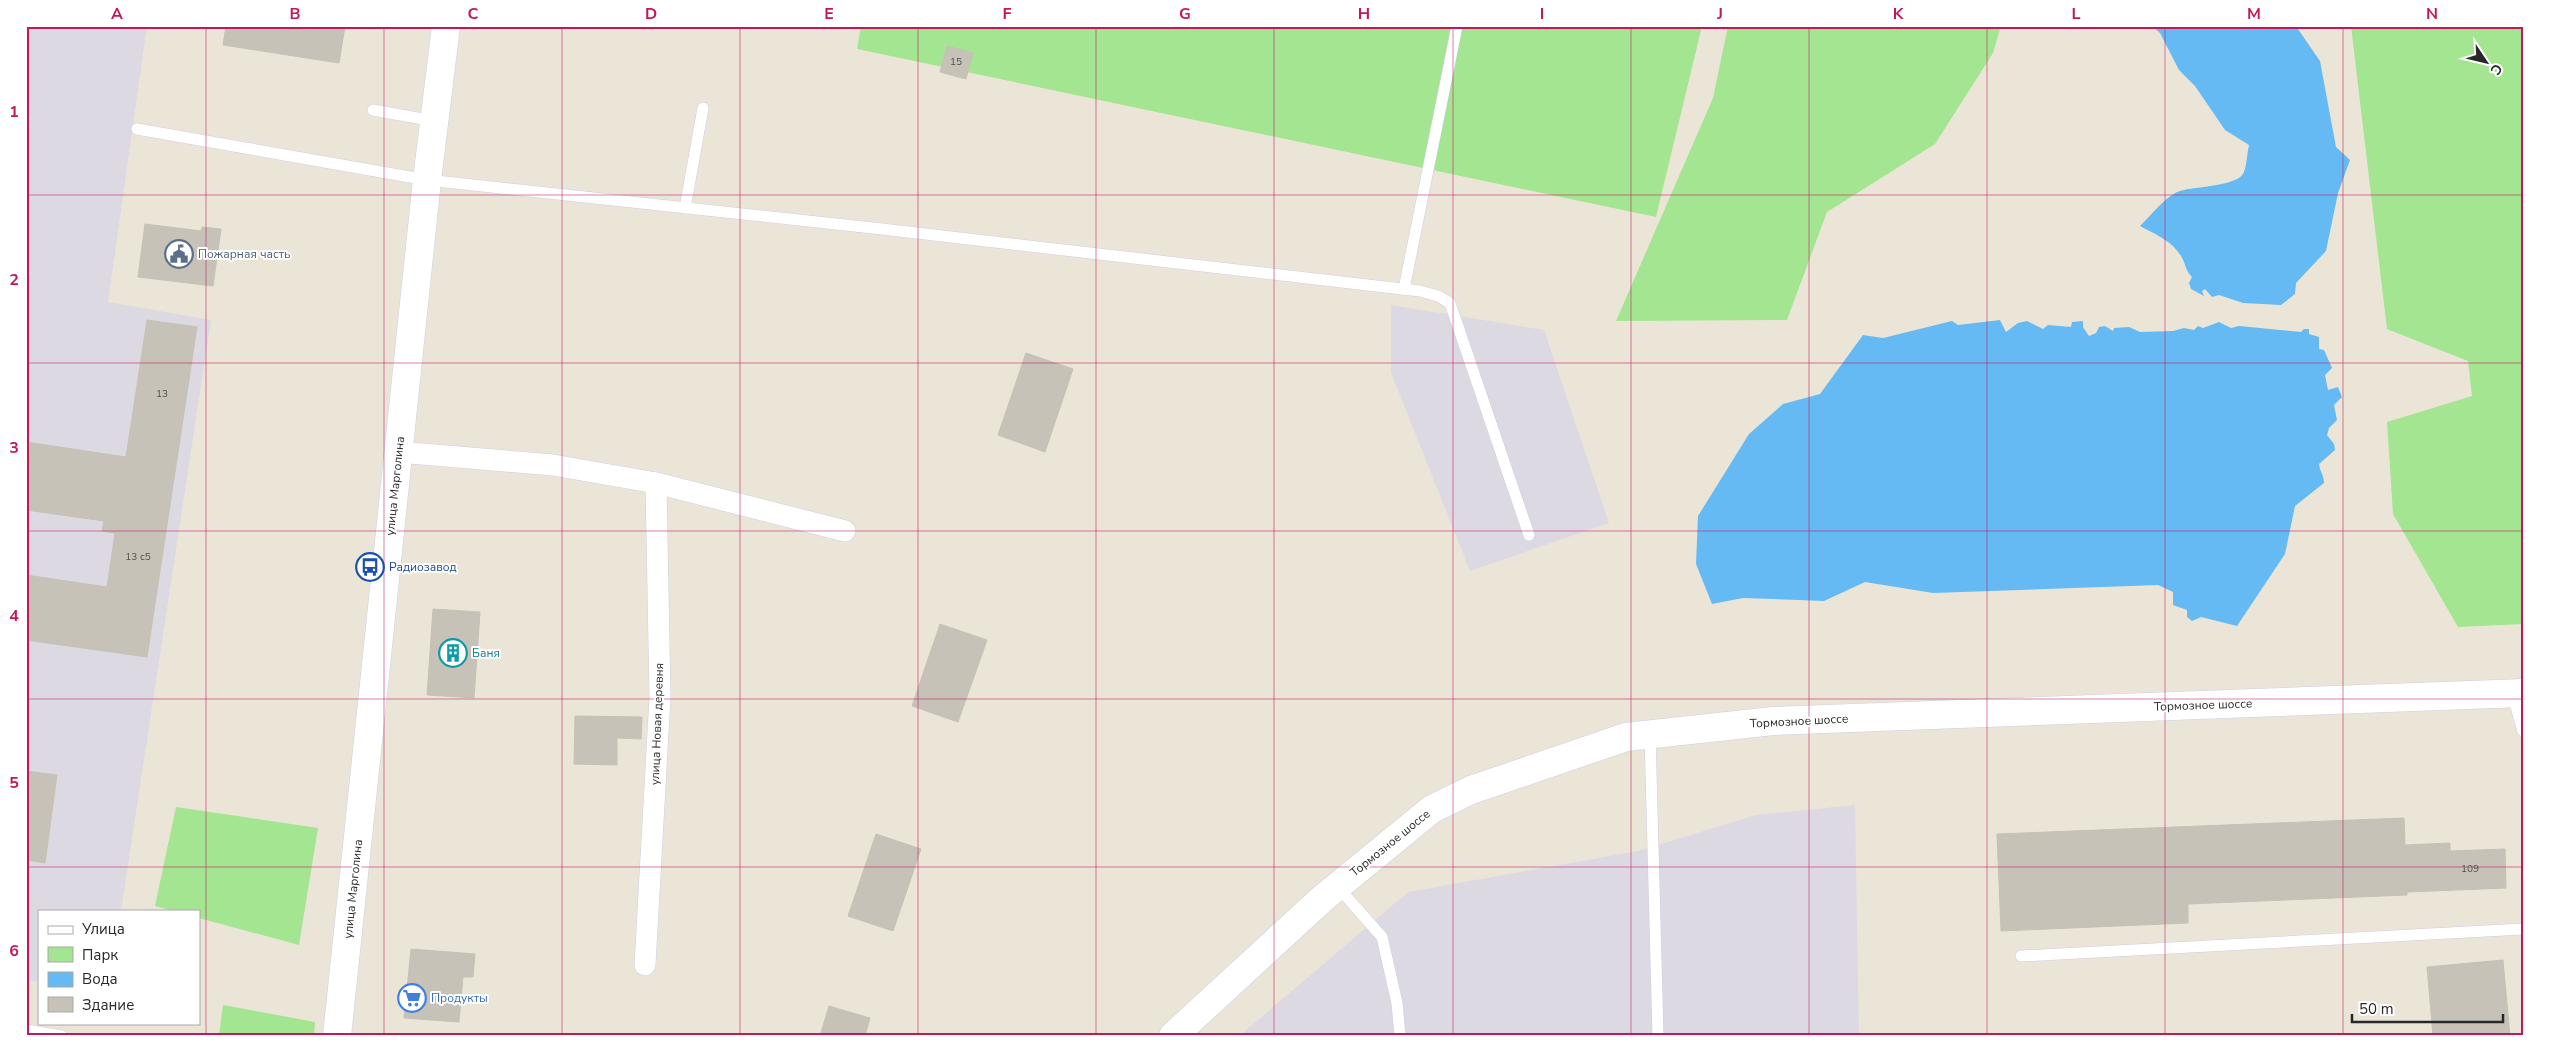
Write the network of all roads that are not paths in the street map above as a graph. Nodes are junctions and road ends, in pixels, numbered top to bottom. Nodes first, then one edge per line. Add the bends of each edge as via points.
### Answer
1 (446, 26) edge
2 (1457, 26) edge
3 (703, 108) dead end
4 (373, 110) dead end
5 (434, 121) junction
6 (137, 129) dead end
7 (427, 180) junction
8 (685, 208) junction
9 (1404, 289) junction
10 (398, 452) junction
11 (656, 483) junction
12 (845, 532) dead end
13 (1529, 535) dead end
14 (2517, 693) edge
15 (2523, 731) edge
16 (1650, 734) junction
17 (1338, 886) junction
18 (2523, 929) edge
19 (2021, 956) dead end
20 (645, 965) dead end
21 (26, 1030) edge
22 (62, 1036) edge
23 (337, 1036) edge
24 (1174, 1036) edge
25 (1400, 1036) edge
26 (1658, 1036) edge

1 - 5 street, улица Марголина
2 - 9 lane
3 - 8 lane
4 - 5 lane
5 - 7 street, улица Марголина
6 - 7 lane
7 - 8 lane
7 - 10 street, улица Марголина
8 - 9 lane
9 - 13 lane via 1438,296 1450,303
10 - 11 street via 553,465
10 - 23 street, улица Марголина
11 - 12 street
11 - 20 street, улица Новая деревня via 660,697
14 - 15 lane
14 - 16 street, Тормозное шоссе via 1773,721
16 - 17 street, Тормозное шоссе via 1591,747 1471,790 1432,809
16 - 26 lane
17 - 24 street, Тормозное шоссе
17 - 25 lane via 1382,937 1397,1003
18 - 19 lane
21 - 22 lane

